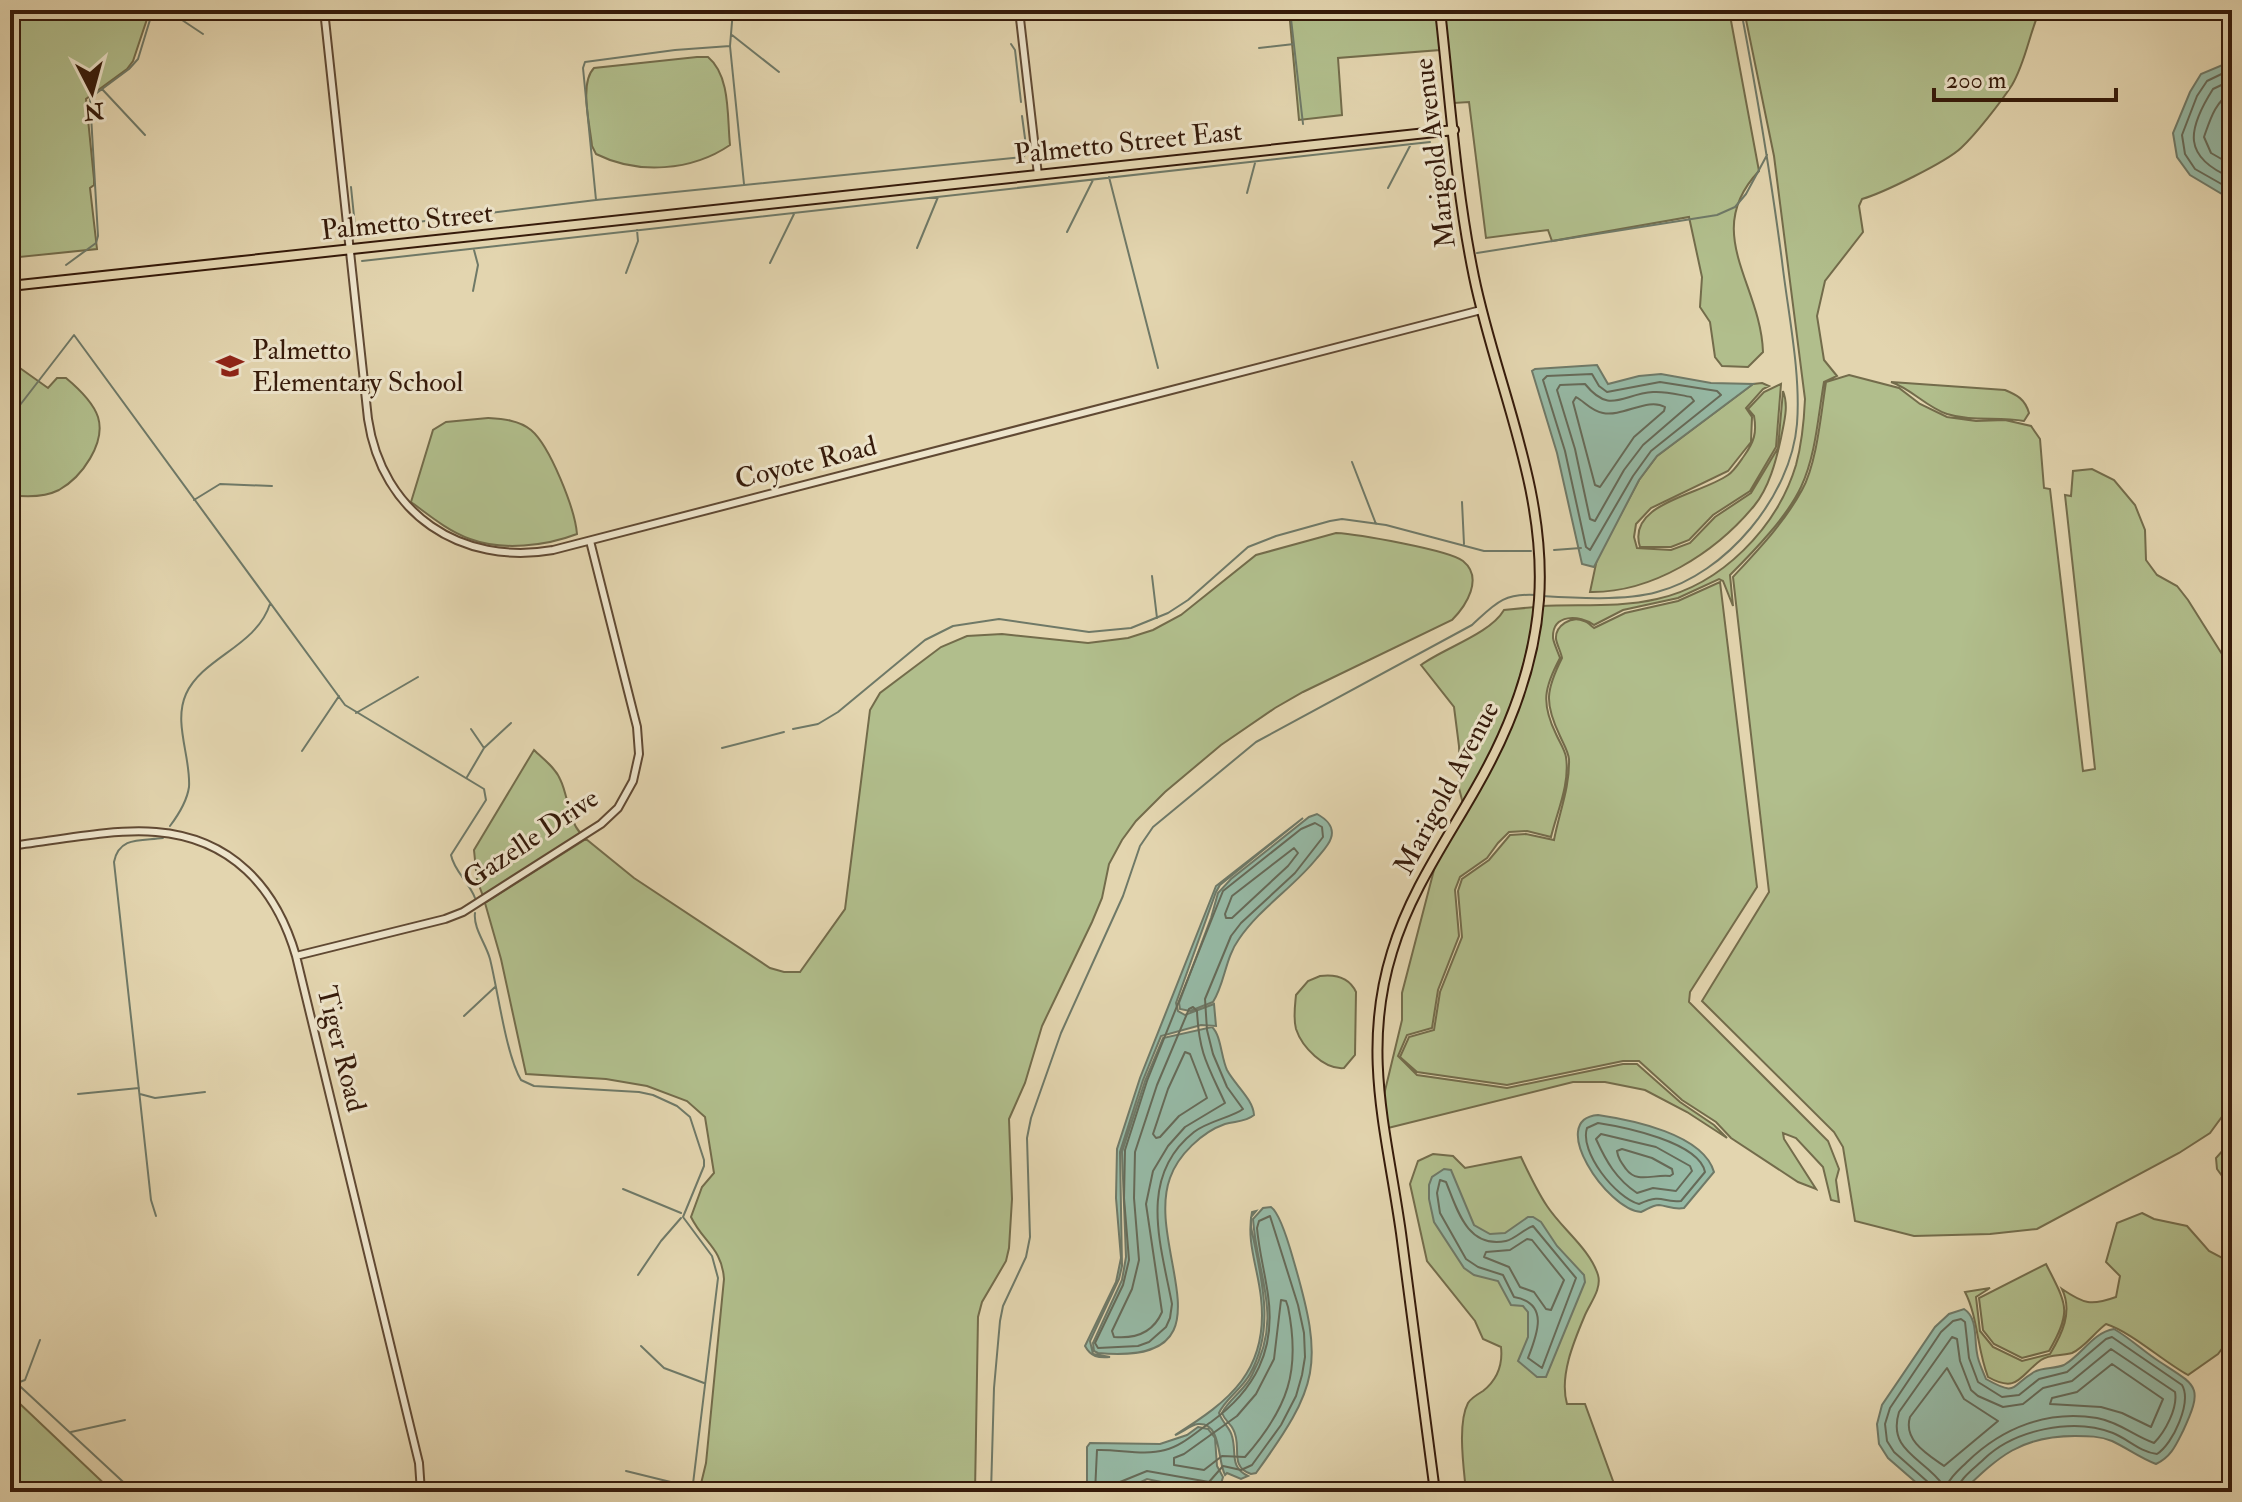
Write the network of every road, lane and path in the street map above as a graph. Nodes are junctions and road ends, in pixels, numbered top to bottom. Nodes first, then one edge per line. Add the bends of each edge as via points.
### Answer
1 (324, 10) edge
2 (1019, 10) edge
3 (1440, 10) edge
4 (1454, 130) junction
5 (1038, 175) junction
6 (808, 202) joint
7 (350, 250) junction
8 (10, 286) edge
9 (1481, 310) junction
10 (590, 541) junction
11 (10, 846) edge
12 (296, 956) junction
13 (421, 1492) edge
14 (1435, 1492) edge

1 - 7 street, Coyote Road
2 - 5 street
3 - 4 main road, Marigold Avenue
4 - 5 main road, Palmetto Street East
4 - 9 main road, Marigold Avenue
5 - 6 main road, Palmetto Street East
6 - 7 main road, Palmetto Street
7 - 8 main road, Palmetto Street
7 - 10 street, Coyote Road via 372,438 385,473 404,501 437,530 485,550 516,555
9 - 10 street, Coyote Road
9 - 14 main road, Marigold Avenue via 1530,486 1539,549 1538,605 1513,714 1405,916 1389,959 1376,1025 1379,1098
10 - 12 street, Gazelle Drive via 639,740 635,775 618,808 591,831 463,912
11 - 12 street, Tiger Road via 137,831 200,841 232,858 261,884 282,917
12 - 13 street, Tiger Road via 415,1448

